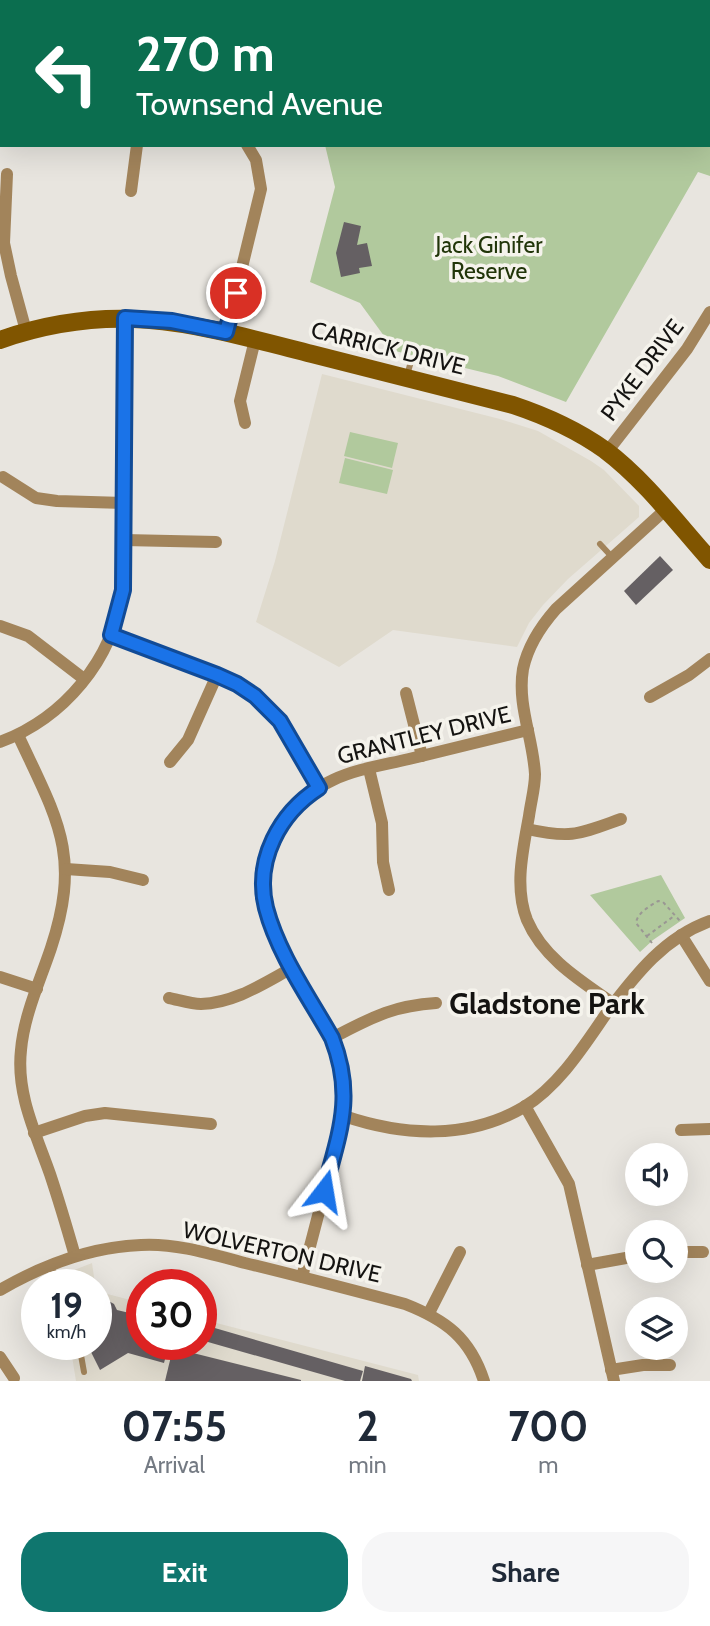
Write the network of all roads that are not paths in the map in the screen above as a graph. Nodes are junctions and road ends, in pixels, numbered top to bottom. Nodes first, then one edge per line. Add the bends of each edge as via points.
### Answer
1 (137, 147) edge
2 (248, 147) edge
3 (6, 174) dead end
4 (131, 191) dead end
5 (710, 312) edge
6 (125, 318) junction
7 (26, 331) junction
8 (226, 332) junction
9 (0, 340) edge
10 (255, 340) junction
11 (245, 423) dead end
12 (607, 452) junction
13 (3, 477) dead end
14 (124, 503) junction
15 (665, 510) junction
16 (124, 540) junction
17 (216, 542) dead end
18 (600, 544) dead end
19 (612, 558) junction
20 (710, 560) edge
21 (0, 626) edge
22 (111, 635) junction
23 (710, 659) edge
24 (217, 675) junction
25 (84, 680) junction
26 (406, 693) dead end
27 (650, 697) dead end
28 (528, 730) junction
29 (18, 735) junction
30 (0, 741) edge
31 (422, 756) junction
32 (170, 762) dead end
33 (369, 769) junction
34 (319, 788) junction
35 (621, 819) dead end
36 (527, 829) junction
37 (65, 869) junction
38 (143, 880) dead end
39 (389, 890) dead end
40 (710, 920) edge
41 (681, 928) junction
42 (292, 968) junction
43 (0, 977) edge
44 (710, 981) edge
45 (37, 989) junction
46 (169, 999) dead end
47 (436, 1003) dead end
48 (614, 1004) junction
49 (332, 1038) junction
50 (526, 1106) junction
51 (344, 1115) junction
52 (211, 1124) dead end
53 (710, 1129) edge
54 (681, 1130) dead end
55 (34, 1133) junction
56 (460, 1252) dead end
57 (688, 1252) edge
58 (703, 1252) dead end
59 (75, 1256) junction
60 (625, 1258) edge
61 (50, 1265) junction
62 (587, 1265) junction
63 (52, 1269) edge
64 (302, 1277) junction
65 (0, 1290) edge
66 (429, 1313) junction
67 (0, 1357) edge
68 (82, 1360) edge
69 (670, 1365) dead end
70 (84, 1372) dead end
71 (612, 1376) edge
72 (14, 1378) dead end
73 (484, 1381) edge

1 - 4 street
2 - 8 street via 256,160 261,189
3 - 7 street via 4,243
5 - 12 street, PYKE DRIVE
6 - 7 street, CARRICK DRIVE
6 - 8 street, CARRICK DRIVE
6 - 14 street
7 - 9 street, CARRICK DRIVE
8 - 10 street, CARRICK DRIVE
10 - 11 street via 240,401
10 - 12 street, CARRICK DRIVE via 409,369 536,413
12 - 15 street, CARRICK DRIVE
13 - 14 street via 36,498
14 - 16 street
15 - 19 street
15 - 20 street, CARRICK DRIVE
16 - 17 street
16 - 22 street via 123,590
18 - 19 lane
19 - 28 street via 556,609 533,640 521,682
21 - 25 street via 28,636
22 - 24 street
22 - 25 street
23 - 27 street
24 - 32 street via 188,740
24 - 34 street via 269,708
25 - 29 street via 48,717
26 - 31 street
28 - 31 street, GRANTLEY DRIVE
28 - 36 street via 535,774
29 - 30 street
29 - 37 street via 55,815
31 - 33 street, GRANTLEY DRIVE
33 - 34 street, GRANTLEY DRIVE
33 - 39 street via 382,823
34 - 42 street, GRANTLEY DRIVE via 303,798 277,830 264,874 266,907
35 - 36 street via 571,835
36 - 48 street via 520,889 531,929 546,951
37 - 38 street
37 - 45 street via 58,926
40 - 41 street
41 - 44 street
41 - 48 street
42 - 46 street via 223,1001 199,1004
42 - 49 street, GRANTLEY DRIVE
43 - 45 street
45 - 55 street via 21,1051 23,1094
47 - 49 street via 391,1009
48 - 50 street via 555,1081
49 - 51 street, GRANTLEY DRIVE via 345,1090
50 - 51 street via 478,1125 433,1132 374,1126
50 - 62 street via 569,1184
51 - 64 street, GRANTLEY DRIVE
52 - 55 street via 105,1113
53 - 54 street
55 - 59 street
56 - 66 street
57 - 58 street
59 - 61 street, WOLVERTON DRIVE
59 - 64 street, WOLVERTON DRIVE via 143,1244 186,1248
60 - 62 street
61 - 63 lane
61 - 65 street, WOLVERTON DRIVE
62 - 71 street
64 - 66 street, WOLVERTON DRIVE
66 - 73 street, WOLVERTON DRIVE via 467,1344
67 - 72 street
68 - 70 lane
69 - 71 street via 643,1365

